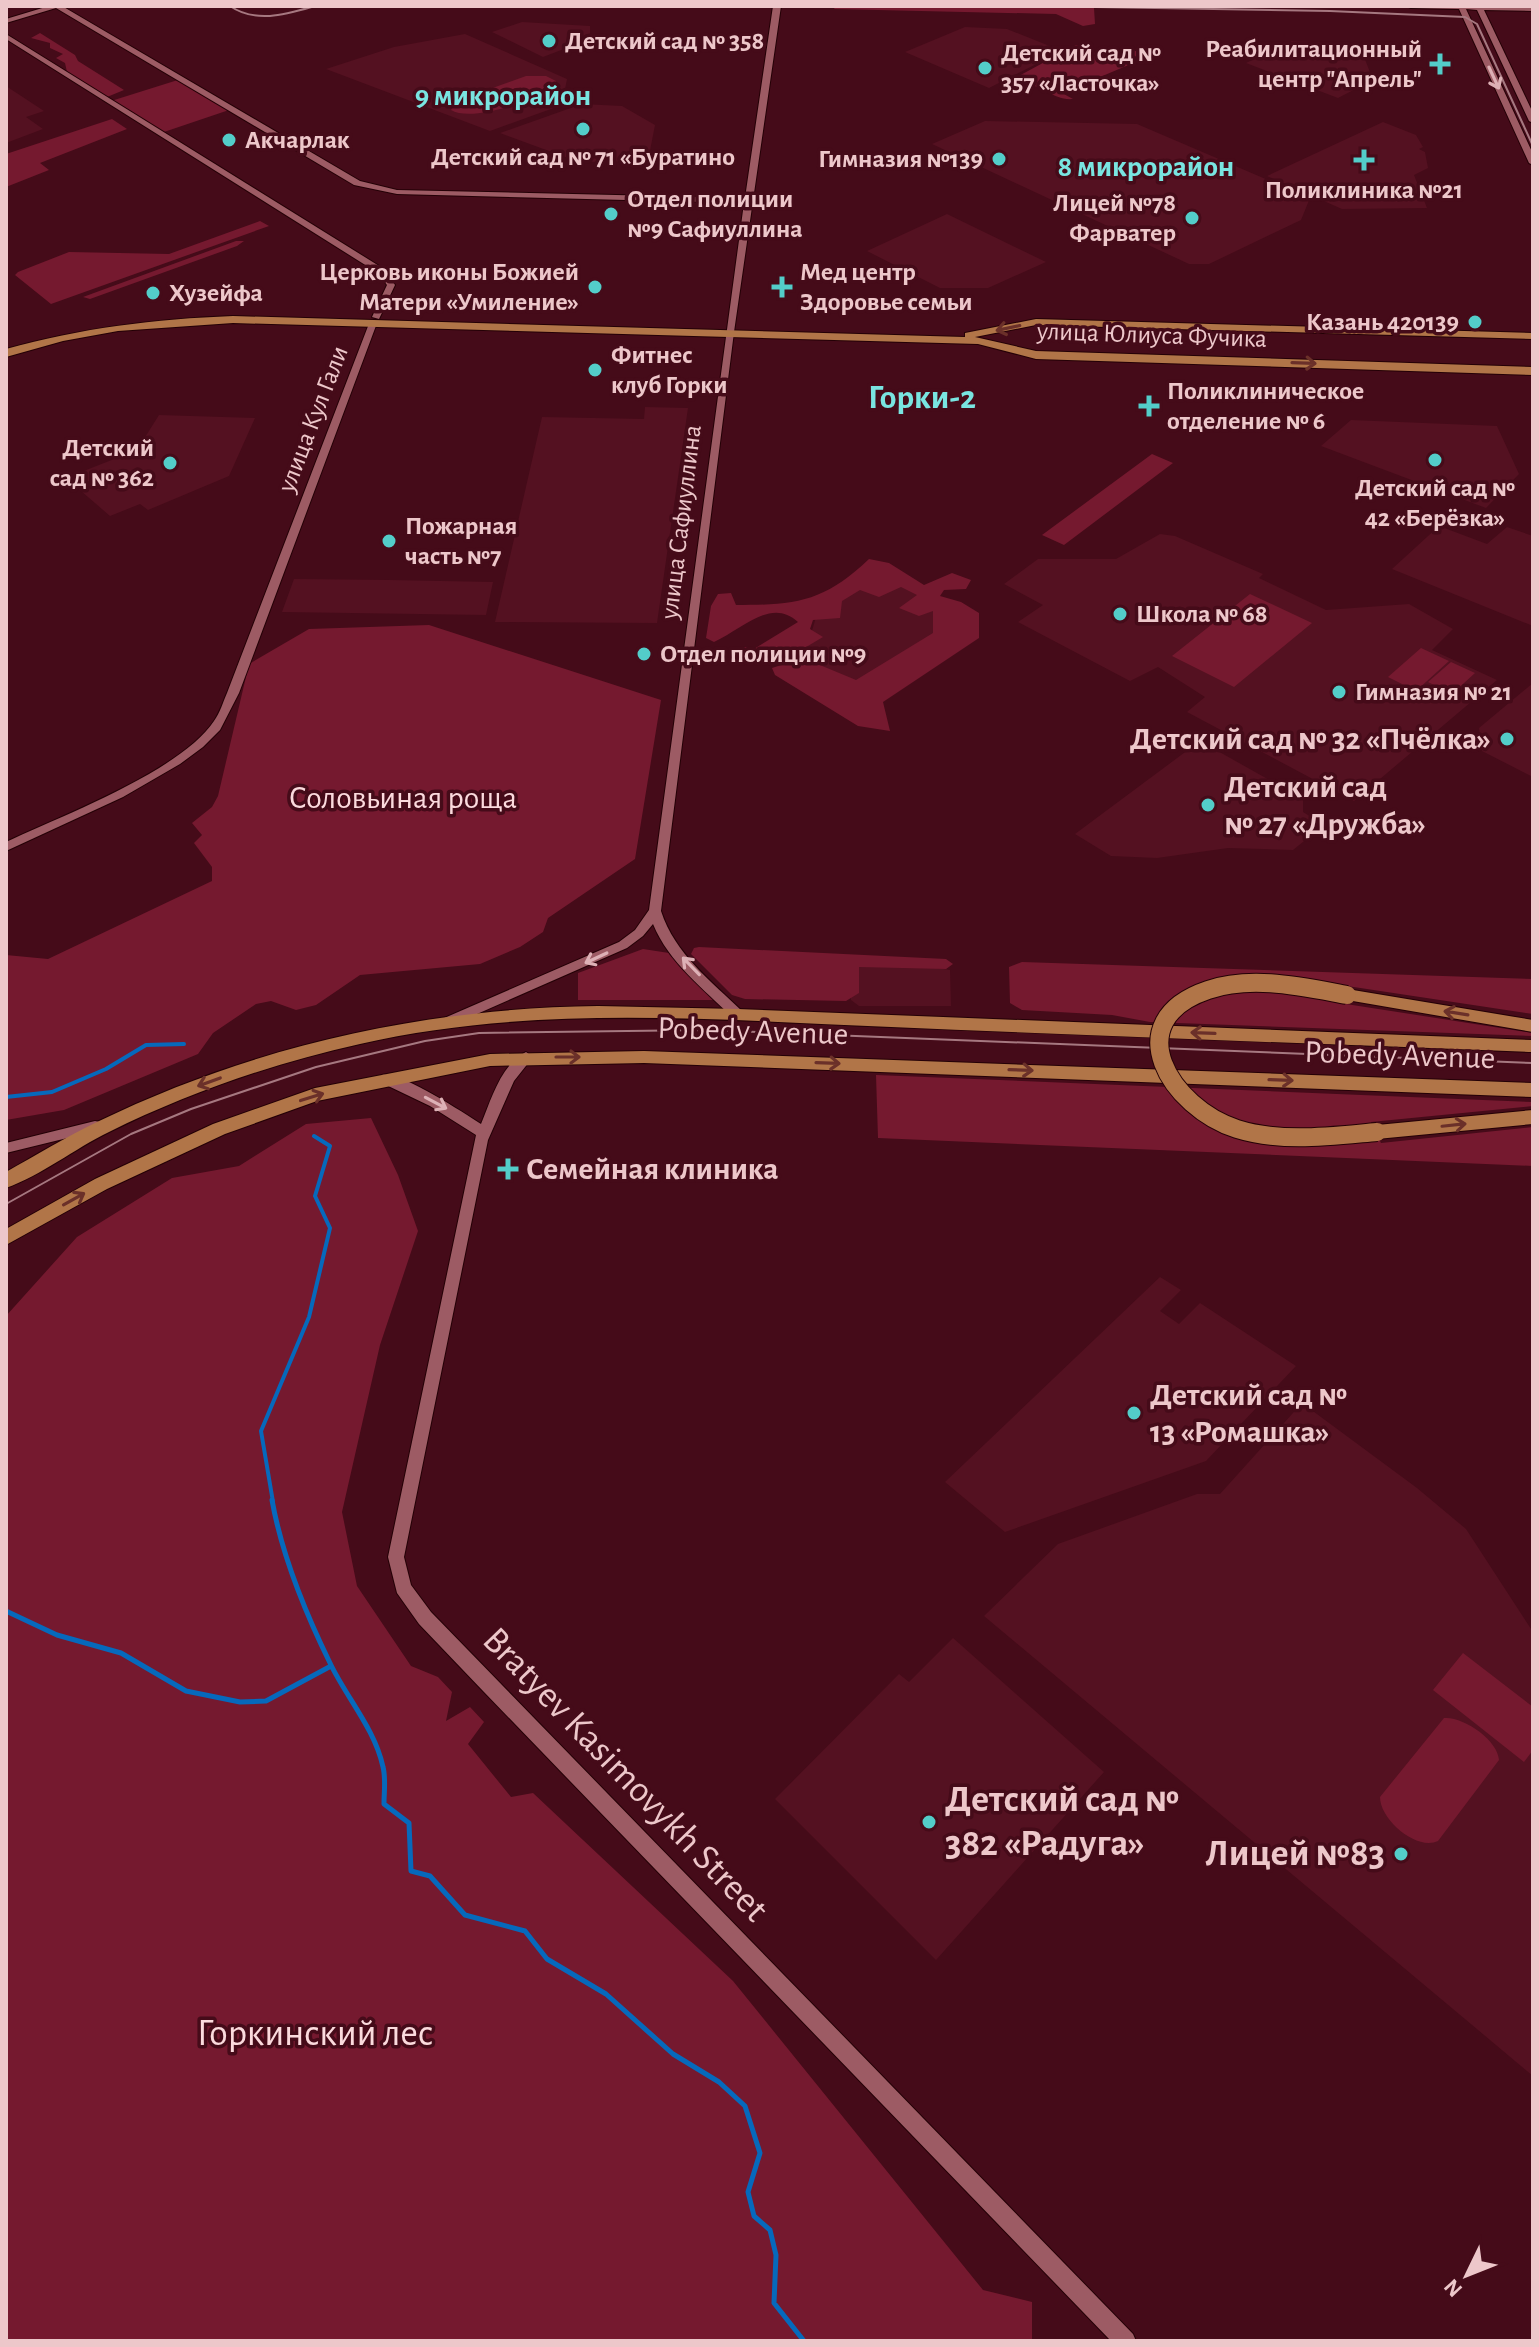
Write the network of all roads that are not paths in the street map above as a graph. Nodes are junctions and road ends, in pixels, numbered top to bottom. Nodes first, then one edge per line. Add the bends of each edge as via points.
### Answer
1 (28, 6) edge
2 (57, 6) edge
3 (777, 6) edge
4 (1411, 6) edge
5 (1461, 6) edge
6 (1479, 6) edge
7 (1533, 9) edge
8 (6, 12) edge
9 (6, 21) edge
10 (6, 36) edge
11 (1533, 121) edge
12 (1533, 163) edge
13 (749, 201) junction
14 (375, 320) junction
15 (730, 330) junction
16 (1533, 336) edge
17 (6, 346) edge
18 (6, 353) edge
19 (1533, 371) edge
20 (6, 847) edge
21 (655, 911) junction
22 (738, 1015) junction
23 (447, 1022) junction
24 (1533, 1026) edge
25 (1533, 1046) edge
26 (526, 1057) junction
27 (387, 1079) junction
28 (1533, 1090) edge
29 (1533, 1117) edge
30 (115, 1121) junction
31 (483, 1132) junction
32 (6, 1148) edge
33 (6, 1181) edge
34 (6, 1238) edge
35 (1126, 2341) edge

1 - 8 street
2 - 9 street
2 - 13 street via 372,189
3 - 13 street, улица Сафиуллина
4 - 5 street
5 - 6 street
5 -> 12 street
6 - 7 street
6 - 11 street
10 - 14 street, улица Кул Гали via 381,271 391,285
13 - 15 street, улица Сафиуллина
14 - 15 main road, улица Юлиуса Фучика
14 - 17 main road, улица Юлиуса Фучика via 256,314 149,318
14 - 18 main road, улица Юлиуса Фучика via 151,324
14 - 20 street, улица Кул Гали via 217,726 169,766
16 -> 15 main road, улица Юлиуса Фучика via 1036,322 976,335
15 -> 19 main road, улица Юлиуса Фучика via 978,341 1036,355
15 - 21 street, улица Сафиуллина
22 -> 21 street via 670,944
21 -> 23 street via 623,945
22 - 23 main road, Pobedy Avenue via 620,1012
25 -> 22 main road, Pobedy Avenue
23 -> 30 main road, Pobedy Avenue via 307,1050
24 -> 29 main road, bridge via 1294,986 1241,983 1181,1002 1162,1026 1156,1047 1173,1087 1188,1103 1235,1128 1286,1136
26 - 27 main road, Pobedy Avenue
26 -> 28 main road, Pobedy Avenue via 660,1057
26 - 31 street, Bratyev Kasimovykh Street via 508,1078
27 -> 31 street
34 -> 27 main road, Pobedy Avenue via 128,1170 219,1129 315,1095
30 - 32 street
30 - 33 main road, Pobedy Avenue
31 - 35 street, Bratyev Kasimovykh Street via 396,1557 403,1588 490,1686

